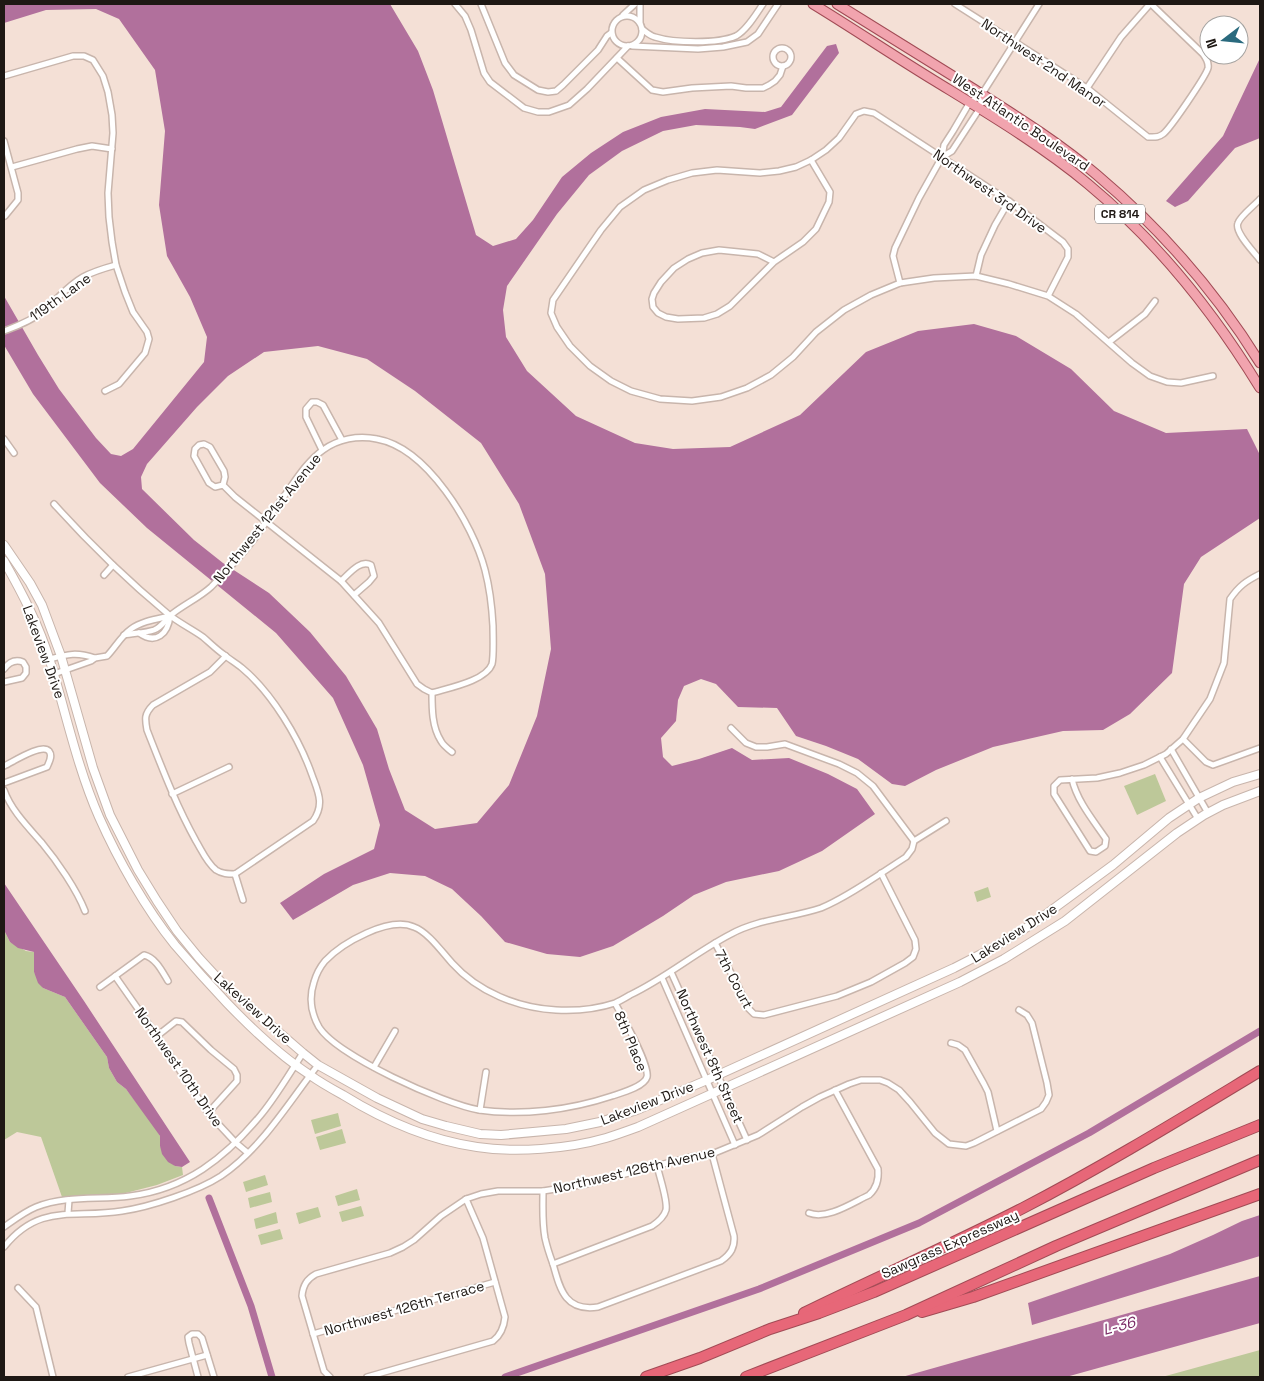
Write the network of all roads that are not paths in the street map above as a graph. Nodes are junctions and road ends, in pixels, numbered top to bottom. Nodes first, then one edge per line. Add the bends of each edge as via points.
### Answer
1 (455, 4) edge
2 (481, 4) edge
3 (635, 4) edge
4 (640, 4) edge
5 (763, 4) edge
6 (778, 4) edge
7 (814, 4) edge
8 (837, 4) edge
9 (955, 4) edge
10 (1039, 4) edge
11 (1151, 4) edge
12 (622, 17) junction
13 (641, 27) junction
14 (611, 33) junction
15 (603, 42) junction
16 (616, 42) junction
17 (1015, 42) junction
18 (630, 46) junction
19 (618, 57) junction
20 (783, 66) dead end
21 (4, 76) edge
22 (1087, 88) junction
23 (982, 94) junction
24 (970, 102) junction
25 (980, 108) junction
26 (4, 141) edge
27 (112, 149) junction
28 (942, 157) junction
29 (811, 160) junction
30 (12, 168) junction
31 (1260, 199) edge
32 (1010, 201) junction
33 (5, 216) edge
34 (1260, 260) edge
35 (774, 262) junction
36 (116, 265) junction
37 (976, 276) junction
38 (900, 283) junction
39 (1048, 296) junction
40 (1155, 300) dead end
41 (4, 331) edge
42 (1109, 342) junction
43 (1260, 363) edge
44 (1213, 376) dead end
45 (1260, 388) edge
46 (105, 392) dead end
47 (4, 439) edge
48 (342, 440) junction
49 (322, 450) junction
50 (14, 453) dead end
51 (223, 485) junction
52 (54, 504) dead end
53 (265, 522) junction
54 (4, 544) edge
55 (4, 560) edge
56 (113, 565) junction
57 (1260, 574) edge
58 (104, 575) dead end
59 (341, 581) junction
60 (354, 595) junction
61 (170, 616) junction
62 (124, 635) junction
63 (61, 656) junction
64 (226, 656) junction
65 (96, 658) junction
66 (50, 659) junction
67 (4, 669) edge
68 (65, 670) junction
69 (54, 674) junction
70 (4, 682) edge
71 (432, 693) junction
72 (731, 728) dead end
73 (1183, 738) junction
74 (1260, 748) edge
75 (1171, 749) junction
76 (452, 752) dead end
77 (1160, 757) junction
78 (4, 766) edge
79 (230, 766) dead end
80 (1260, 774) edge
81 (1072, 779) junction
82 (4, 783) edge
83 (4, 790) edge
84 (1260, 791) edge
85 (172, 794) junction
86 (1199, 798) junction
87 (1189, 805) junction
88 (1208, 813) junction
89 (1198, 819) junction
90 (946, 821) dead end
91 (914, 840) junction
92 (881, 873) junction
93 (235, 874) junction
94 (243, 900) dead end
95 (85, 911) dead end
96 (715, 943) junction
97 (672, 972) junction
98 (115, 976) junction
99 (662, 978) junction
100 (168, 982) dead end
101 (100, 988) dead end
102 (893, 996) junction
103 (615, 1003) junction
104 (899, 1010) junction
105 (1019, 1010) dead end
106 (395, 1031) dead end
107 (157, 1036) junction
108 (951, 1043) dead end
109 (303, 1053) junction
110 (296, 1065) junction
111 (318, 1065) junction
112 (374, 1067) junction
113 (1260, 1071) edge
114 (486, 1072) dead end
115 (718, 1074) junction
116 (310, 1075) junction
117 (707, 1080) junction
118 (724, 1088) junction
119 (835, 1090) junction
120 (712, 1094) junction
121 (480, 1110) junction
122 (208, 1113) junction
123 (1260, 1125) edge
124 (446, 1126) junction
125 (997, 1131) junction
126 (440, 1140) junction
127 (747, 1140) junction
128 (236, 1143) junction
129 (735, 1145) junction
130 (248, 1153) junction
131 (712, 1154) junction
132 (1260, 1160) edge
133 (657, 1165) junction
134 (543, 1191) junction
135 (1260, 1194) edge
136 (466, 1199) junction
137 (68, 1200) junction
138 (68, 1213) junction
139 (809, 1213) dead end
140 (4, 1227) edge
141 (4, 1247) edge
142 (552, 1264) junction
143 (495, 1282) junction
144 (18, 1288) dead end
145 (906, 1315) junction
146 (770, 1330) junction
147 (313, 1334) junction
148 (207, 1355) junction
149 (193, 1359) junction
150 (53, 1377) edge
151 (128, 1377) edge
152 (198, 1377) edge
153 (214, 1377) edge
154 (330, 1377) edge
155 (367, 1377) edge
156 (646, 1377) edge
157 (746, 1377) edge

1 - 19 street via 471,30 484,73 490,82 524,108 549,112 569,105
2 - 15 street via 505,63 514,75 538,90 548,92 563,85
3 - 12 street
4 - 13 street
5 - 13 street via 743,31 725,39 673,40 652,36
6 - 18 street via 758,34 747,42 698,49
7 - 24 main road, West Atlantic Boulevard / CR 814
8 - 23 main road, West Atlantic Boulevard / CR 814
9 - 17 street, Northwest 2nd Manor
10 - 17 street
11 - 22 street via 1121,37
11 - 22 street, Northwest 2nd Manor via 1208,61 1208,69 1164,134 1148,137
12 - 13 street via 632,17
12 - 14 street via 614,23
13 - 18 street via 638,41
14 - 15 street
14 - 16 street
15 - 16 street
16 - 18 street
16 - 19 street
17 - 22 street, Northwest 2nd Manor
17 - 23 street
18 - 19 street
19 - 20 street via 652,90 664,92 731,86 762,88 775,81
21 - 27 street via 73,56 93,60 108,92
23 - 24 street
23 - 25 street
23 - 43 main road, West Atlantic Boulevard / CR 814 via 1096,174 1160,233 1218,301
24 - 25 main road, West Atlantic Boulevard / CR 814
24 - 28 street via 944,145
25 - 28 street via 952,151
25 - 45 main road, West Atlantic Boulevard / CR 814 via 1088,184 1157,249 1224,330
26 - 30 street
27 - 30 street via 92,146
27 - 36 street via 108,193
28 - 29 street, Northwest 3rd Drive via 874,113 864,110 856,114 839,138
28 - 32 street, Northwest 3rd Drive
28 - 38 street via 895,248 893,256
29 - 35 street via 830,192 829,202 816,229
29 - 38 street via 787,169 760,173 717,170 692,173 644,190 620,208 553,300 551,313 570,346 610,381 631,391 660,399 692,401 721,397 772,375 844,310
30 - 33 street via 18,200
31 - 34 street via 1238,221 1237,227
32 - 37 street via 981,255
32 - 39 street, Northwest 3rd Drive via 1068,249 1068,256
35 - 35 street via 758,254 719,250 702,253 674,268 661,282 654,293 652,307 666,317 678,319 717,314 730,306
36 - 41 street, 119th Lane via 83,277 40,314
36 - 46 street via 133,312 149,339 145,353 119,384
37 - 38 street
37 - 39 street
39 - 42 street
40 - 42 street via 1145,314
42 - 44 street via 1150,376 1167,382 1181,384
47 - 50 street
48 - 49 street, Northwest 121st Avenue
48 - 49 street via 323,405 312,402 306,409 306,417
48 - 71 street via 376,439 396,445 430,472 463,518 485,569 492,603 492,664 475,679
49 - 53 street, Northwest 121st Avenue
51 - 51 street via 215,487 210,484 194,456 199,445 210,446 224,471
51 - 53 street
52 - 56 street
53 - 59 street
53 - 61 street, Northwest 121st Avenue via 235,562 210,588
54 - 63 street, Lakeview Drive via 42,605
55 - 66 street, Lakeview Drive via 39,629
56 - 58 street
56 - 61 street
57 - 73 street via 1246,582 1230,599 1224,663 1210,699
59 - 60 street
59 - 60 street via 362,564 371,565 374,576
60 - 71 street via 379,623 417,684
61 - 62 street, Northwest 121st Avenue via 132,628
61 - 62 street via 166,630 159,637 139,633
61 - 64 street
62 - 65 street, Northwest 121st Avenue via 107,656
63 - 65 street via 82,654
63 - 66 street
63 - 68 street, Lakeview Drive
64 - 85 street via 210,672 147,711 147,730
64 - 93 street via 260,686 278,710 294,734 320,797 320,806 313,821
65 - 68 street, Northwest 121st Avenue
66 - 69 street, Lakeview Drive
67 - 70 street via 9,663 19,660 26,667 22,678
68 - 69 street, Northwest 121st Avenue
68 - 109 street, Lakeview Drive via 92,768 110,815 156,901 177,931 223,984
69 - 110 street, Lakeview Drive via 83,774 99,816 143,899 174,944 210,985 251,1028
71 - 76 street via 433,719 441,741
72 - 91 street via 746,743 756,747 785,744 857,773 873,786
73 - 74 street via 1213,765
73 - 75 street
75 - 77 street
75 - 86 street
77 - 81 street via 1112,775
77 - 87 street
78 - 82 street via 44,748 51,755 47,767
79 - 85 street
80 - 86 street, Lakeview Drive
81 - 81 street via 1060,780 1054,786 1054,794 1090,851 1096,852 1104,846 1106,839 1074,789
83 - 95 street via 17,813 75,890
84 - 88 street, Lakeview Drive
85 - 93 street via 215,870
86 - 87 street, Lakeview Drive
86 - 88 street
87 - 89 street
87 - 102 street, Lakeview Drive via 1034,923 972,959
88 - 89 street, Lakeview Drive
89 - 104 street, Lakeview Drive via 1041,937 960,982
90 - 91 street
91 - 92 street via 906,856
92 - 96 street via 824,906 733,932
92 - 96 street, 7th Court via 915,940 916,949 913,957 905,963 871,982 837,996 754,1014
93 - 94 street
96 - 97 street
97 - 99 street
97 - 115 street, Northwest 8th Street
98 - 100 street via 144,955 151,957
98 - 101 street
98 - 107 street, Northwest 10th Drive
99 - 103 street
99 - 117 street, Northwest 8th Street
102 - 104 street
102 - 115 street, Lakeview Drive
103 - 112 street via 558,1010 529,1007 500,997 478,985 415,927 389,925 344,946 325,962 310,993 318,1026 327,1038
103 - 121 street, 8th Place via 647,1069 647,1079 642,1085 600,1101 544,1111 510,1113
104 - 118 street, Lakeview Drive
105 - 125 street via 1032,1022 1049,1095 1041,1109
106 - 112 street
107 - 122 street, Northwest 10th Drive
107 - 122 street via 176,1021 182,1022 234,1069 237,1081
108 - 125 street via 965,1050 984,1084
109 - 110 street
109 - 111 street, Lakeview Drive
110 - 116 street, Lakeview Drive
110 - 128 street via 261,1115
111 - 116 street
111 - 124 street, Lakeview Drive via 376,1098
112 - 121 street via 459,1106
113 - 146 highway via 1039,1199
114 - 121 street
115 - 117 street, Lakeview Drive
115 - 118 street, Northwest 8th Street
116 - 126 street, Lakeview Drive via 383,1118
116 - 130 street via 274,1125
117 - 120 street, Northwest 8th Street
117 - 124 street, Lakeview Drive via 637,1110 566,1129 501,1135
118 - 120 street, Lakeview Drive
118 - 127 street, Northwest 8th Street
119 - 125 street, Northwest 126th Avenue via 861,1080 888,1083 899,1090 935,1133 949,1144 966,1146
119 - 127 street, Northwest 126th Avenue
119 - 139 street via 878,1168 879,1176 869,1196 825,1215
120 - 126 street, Lakeview Drive via 638,1127 586,1142 520,1150 478,1148
120 - 129 street, Northwest 8th Street
122 - 128 street, Northwest 10th Drive
123 - 146 highway, Sawgrass Expressway via 1154,1168 874,1292
124 - 126 street
127 - 129 street, Northwest 126th Avenue
128 - 130 street, Northwest 10th Drive
128 - 137 street via 213,1164 169,1186 133,1196
129 - 131 street, Northwest 126th Avenue
130 - 138 street via 221,1176 154,1204 121,1212
131 - 133 street, Northwest 126th Avenue
131 - 142 street via 734,1236 732,1250 721,1261 590,1308 576,1305 565,1297
132 - 145 highway via 1056,1246
133 - 134 street, Northwest 126th Avenue via 587,1184
133 - 142 street via 666,1202 666,1210 658,1222
134 - 136 street, Northwest 126th Avenue via 498,1191
134 - 142 street via 543,1227
135 - 145 highway via 973,1297
136 - 143 street via 483,1238
136 - 147 street, Northwest 126th Avenue via 403,1247 310,1278 302,1296
137 - 138 street
137 - 140 street via 36,1207
138 - 141 street via 32,1223
143 - 147 street, Northwest 126th Terrace
143 - 155 street via 505,1317 499,1337
144 - 150 street via 36,1308
145 - 157 highway
146 - 156 highway, Sawgrass Expressway
147 - 154 street via 324,1371
148 - 149 street
148 - 149 street via 202,1338 192,1334 188,1337 188,1344
148 - 153 street
149 - 151 street
149 - 152 street

